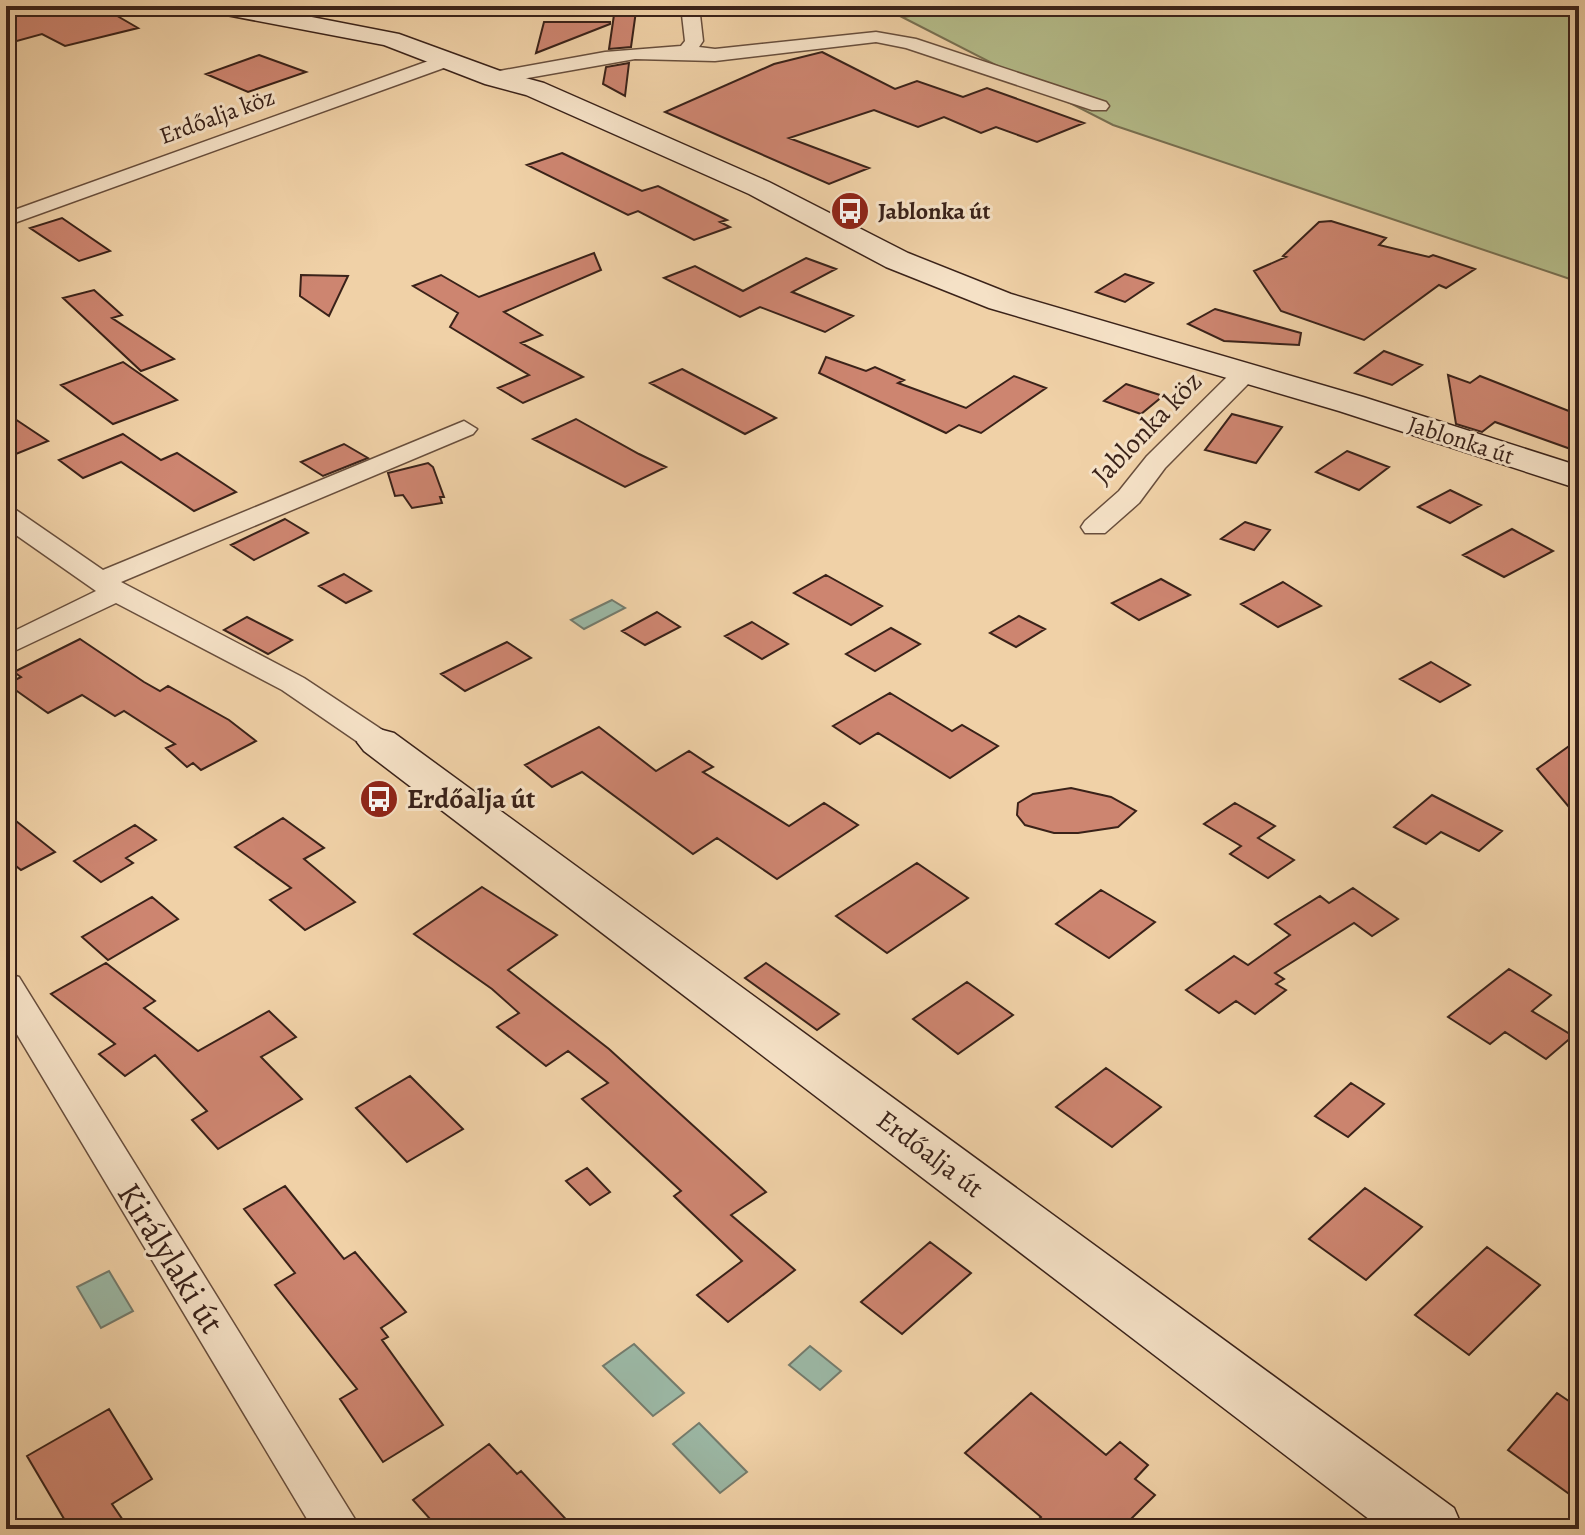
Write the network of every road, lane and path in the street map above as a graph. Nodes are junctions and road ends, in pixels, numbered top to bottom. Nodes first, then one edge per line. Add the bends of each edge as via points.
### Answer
1 (216, 6) edge
2 (690, 6) edge
3 (688, 50) junction
4 (445, 61) junction
5 (494, 78) junction
6 (1099, 106) dead end
7 (6, 220) edge
8 (1245, 373) junction
9 (462, 428) dead end
10 (1579, 478) edge
11 (6, 516) edge
12 (1095, 527) dead end
13 (108, 586) junction
14 (6, 646) edge
15 (379, 742) joint
16 (6, 986) edge
17 (338, 1529) edge
18 (1431, 1529) edge

1 - 4 street, Jablonka út via 390,39
2 - 3 street via 694,41
3 - 5 street
3 - 6 street via 715,55 876,37 910,43
4 - 5 street, Jablonka út
4 - 7 street, Erdőalja köz
5 - 8 street, Jablonka út via 573,103 941,279 1057,320
8 - 10 street, Jablonka út
8 - 12 street, Jablonka köz
9 - 13 street
11 - 13 street, Erdőalja út
13 - 14 street
13 - 15 street, Erdőalja út via 293,684
15 - 18 street, Erdőalja út
16 - 17 street, Királylaki út

